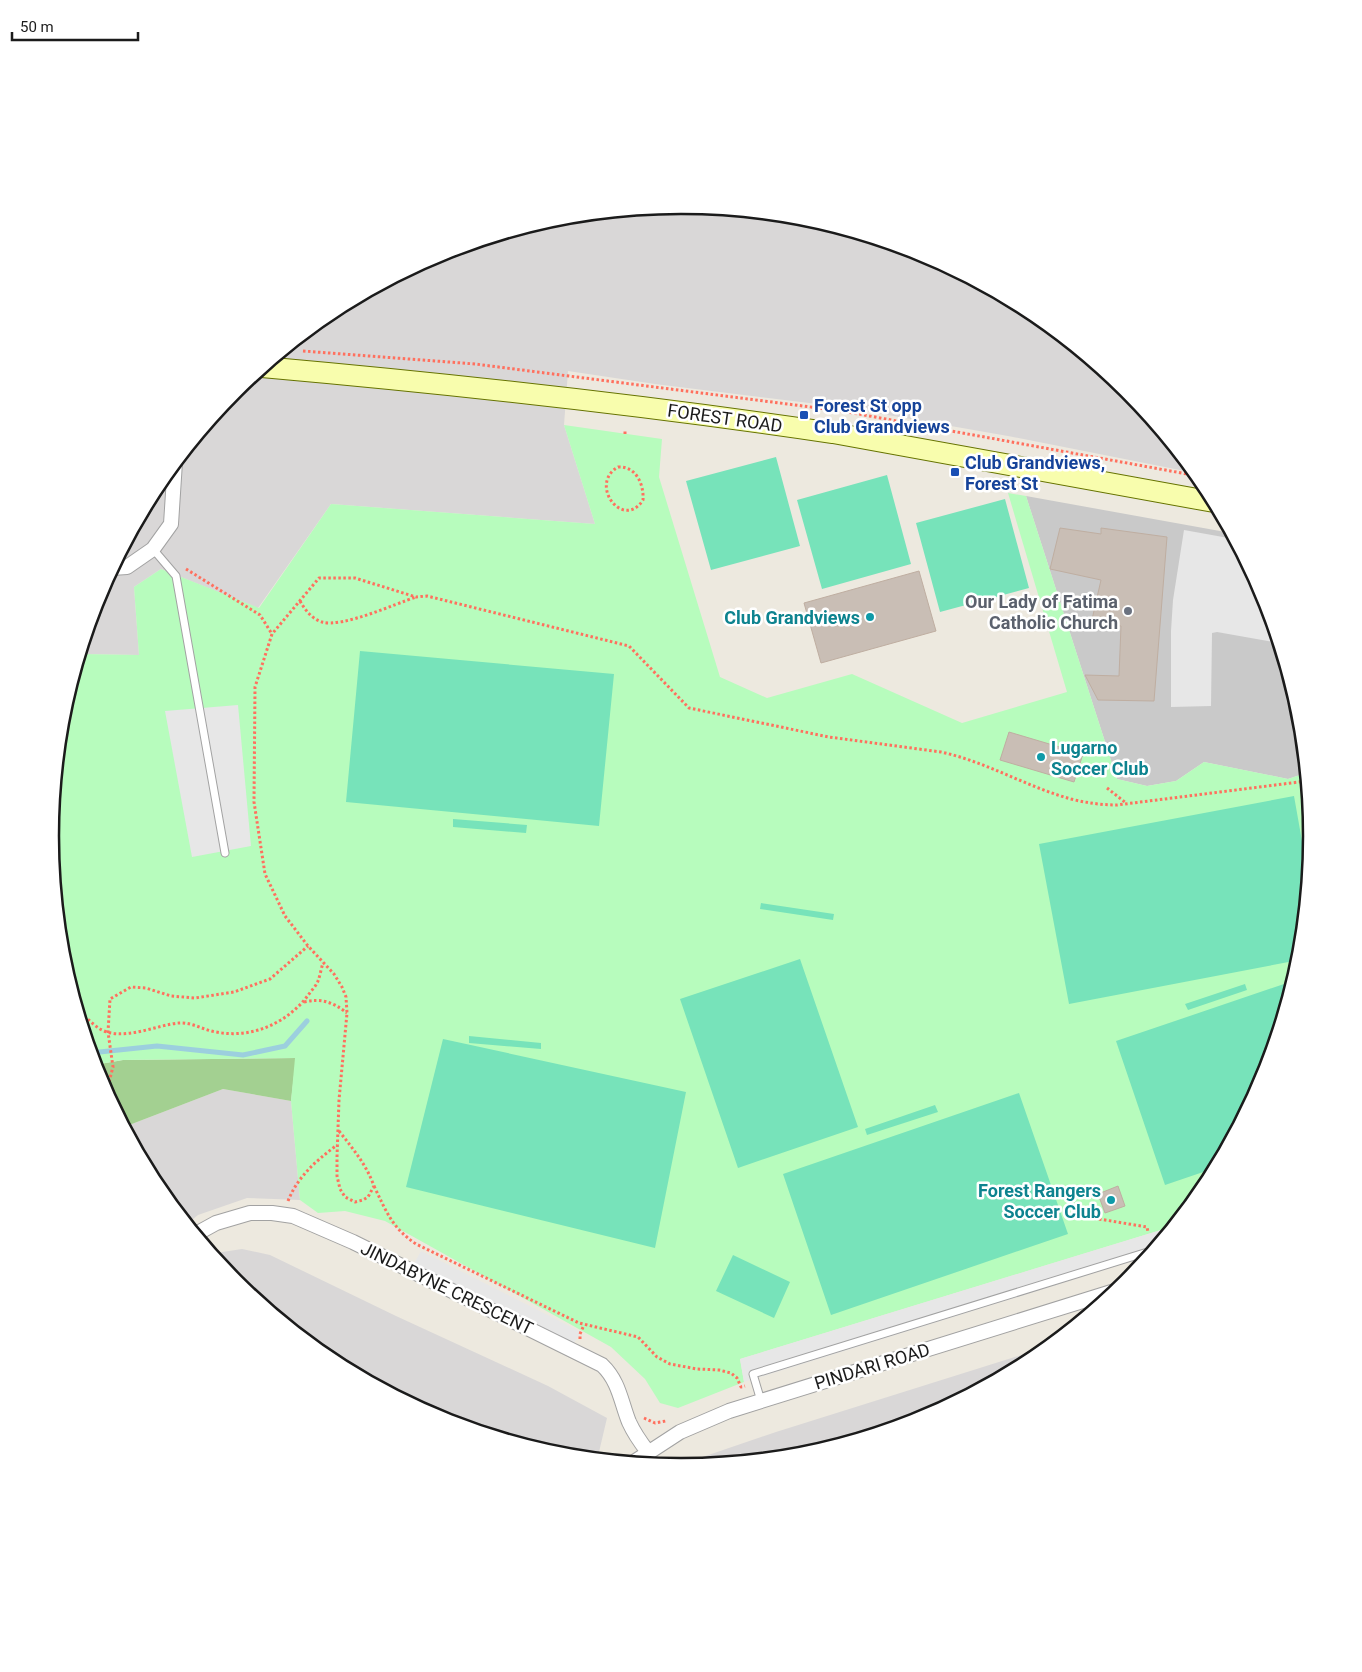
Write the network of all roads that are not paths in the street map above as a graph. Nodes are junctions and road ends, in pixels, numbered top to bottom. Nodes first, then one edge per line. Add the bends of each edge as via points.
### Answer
1 (270, 369) edge
2 (174, 475) edge
3 (1204, 500) edge
4 (153, 549) junction
5 (120, 567) edge
6 (225, 853) dead end
7 (201, 1231) edge
8 (1142, 1254) edge
9 (1100, 1296) edge
10 (761, 1400) junction
11 (648, 1452) junction
12 (641, 1457) edge

1 - 3 street, FOREST ROAD via 554,396 765,423
2 - 4 street via 171,524
4 - 5 street
4 - 6 lane via 176,576
7 - 11 street, JINDABYNE CRESCENT via 216,1223 250,1213 272,1213 313,1224 339,1236 602,1366 616,1383 630,1424
8 - 10 lane via 753,1374
9 - 10 street, PINDARI ROAD
10 - 11 street, PINDARI ROAD via 680,1432
11 - 12 street, PINDARI ROAD

